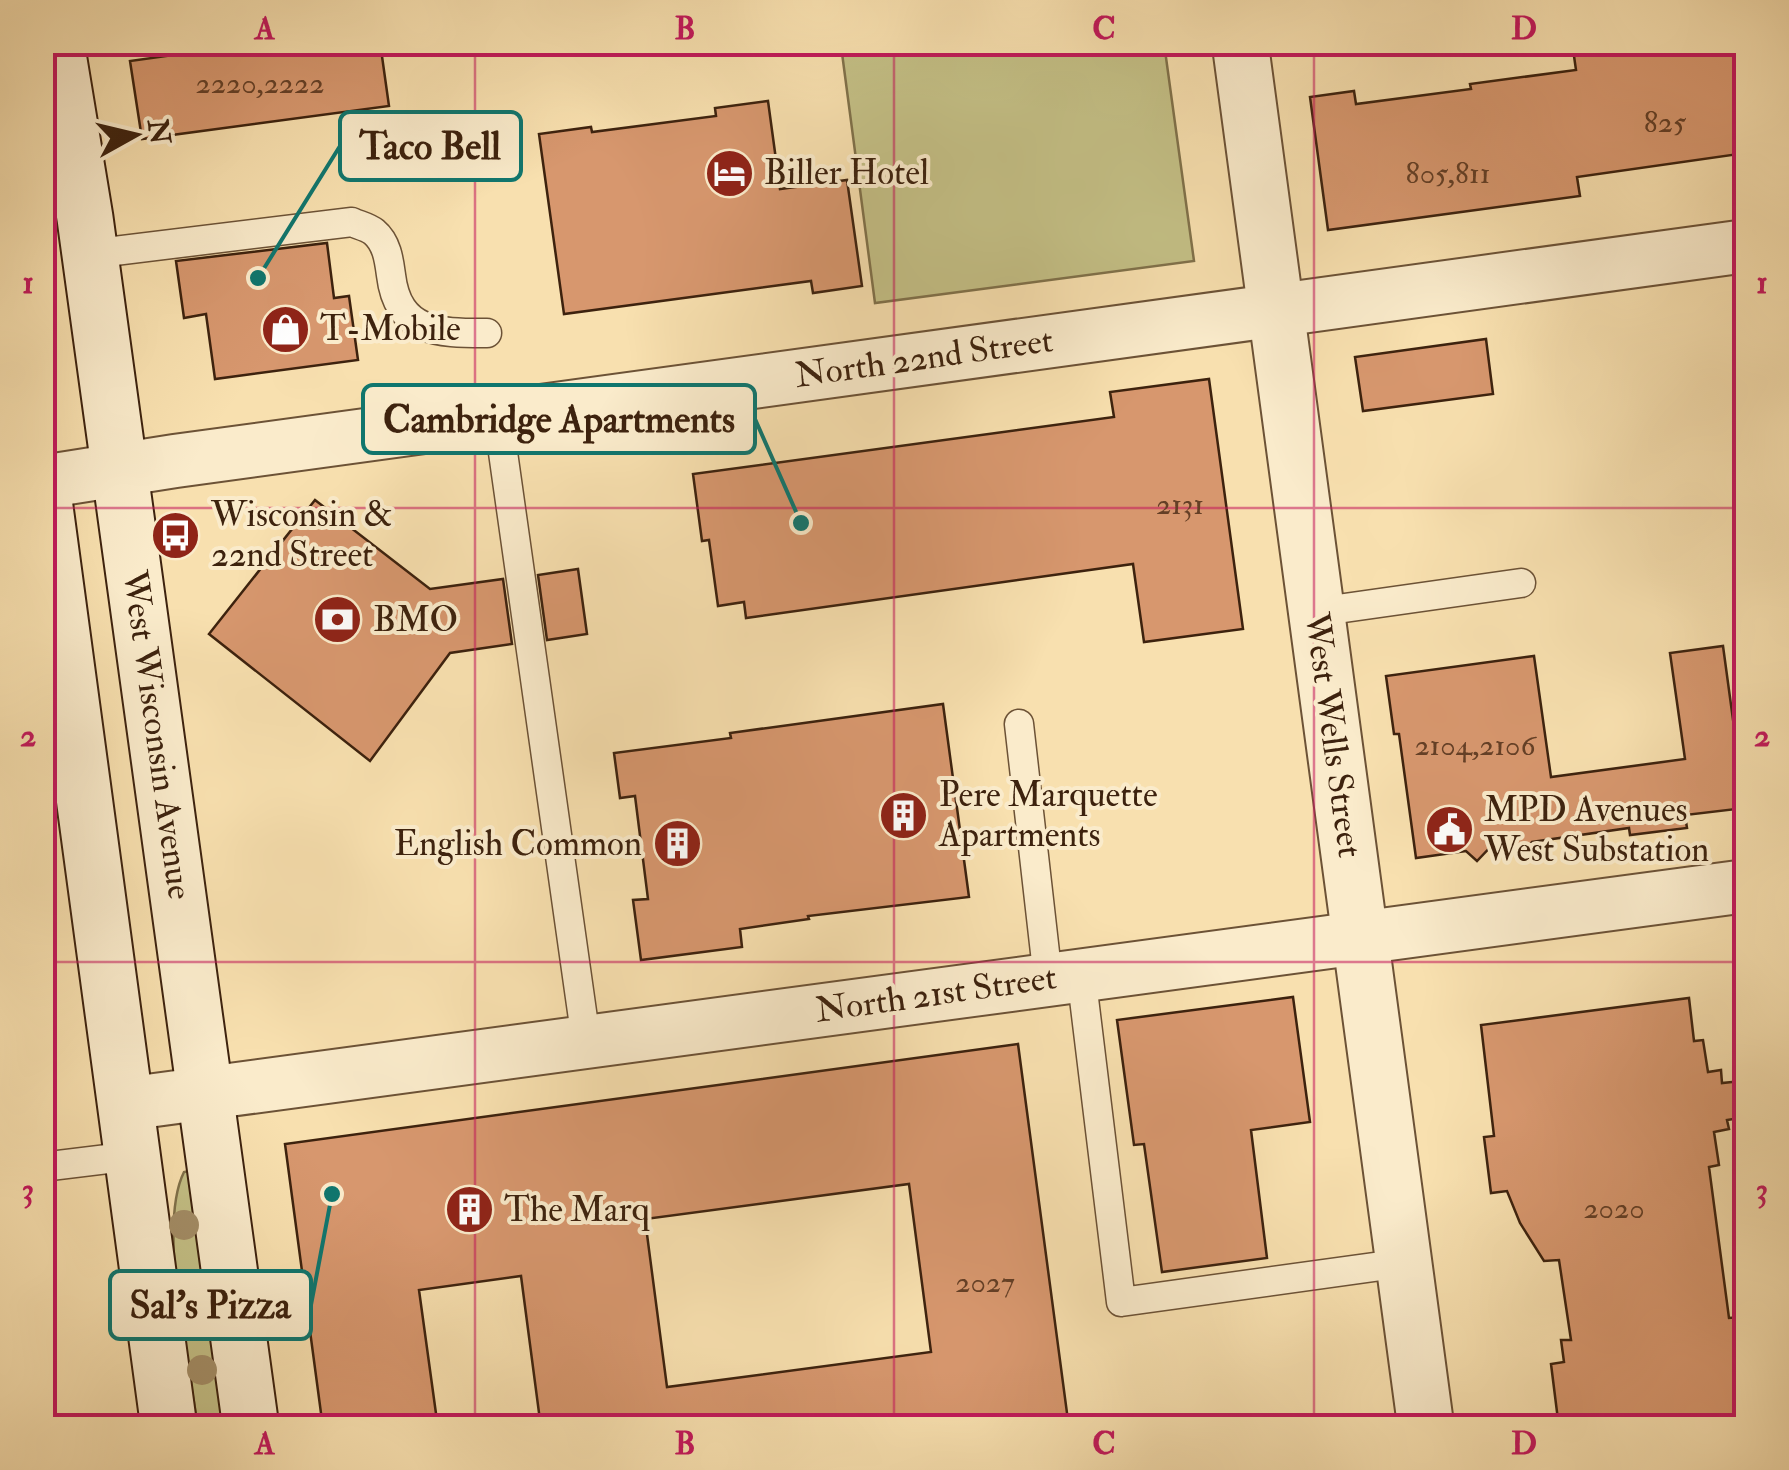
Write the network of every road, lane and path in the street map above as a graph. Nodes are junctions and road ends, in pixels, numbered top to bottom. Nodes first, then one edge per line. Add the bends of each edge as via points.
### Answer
1 (56, 42) edge
2 (1240, 42) edge
3 (1746, 246) edge
4 (90, 254) junction
5 (1277, 310) junction
6 (487, 333) dead end
7 (498, 417) junction
8 (120, 469) junction
9 (42, 484) edge
10 (1521, 583) dead end
11 (1316, 612) junction
12 (1019, 724) dead end
13 (1746, 886) edge
14 (1359, 937) junction
15 (1065, 976) junction
16 (586, 1040) junction
17 (205, 1092) junction
18 (129, 1130) junction
19 (42, 1168) edge
20 (1403, 1264) junction
21 (169, 1428) edge
22 (251, 1428) edge
23 (1426, 1428) edge

1 - 4 main road, West Wisconsin Avenue
2 - 5 main road, West Wells Street
3 - 5 street, North 22nd Street
4 - 6 lane via 352,222 374,232 390,255 403,312 421,327
4 - 8 main road, West Wisconsin Avenue
5 - 7 street, North 22nd Street
5 - 11 main road, West Wells Street
7 - 8 street, North 22nd Street
7 - 16 lane
8 - 9 street, North 22nd Street
8 - 17 main road, West Wisconsin Avenue
9 - 18 main road
10 - 11 lane
11 - 14 main road, West Wells Street
12 - 15 lane
13 - 14 street, North 21st Street
14 - 15 street, North 21st Street
14 - 20 main road, West Wells Street
15 - 16 street, North 21st Street
15 - 20 lane via 1120,1302
16 - 17 street, North 21st Street
17 - 18 street, North 21st Street
17 - 22 main road, West Wisconsin Avenue
18 - 19 lane
18 - 21 main road
20 - 23 main road, West Wells Street

